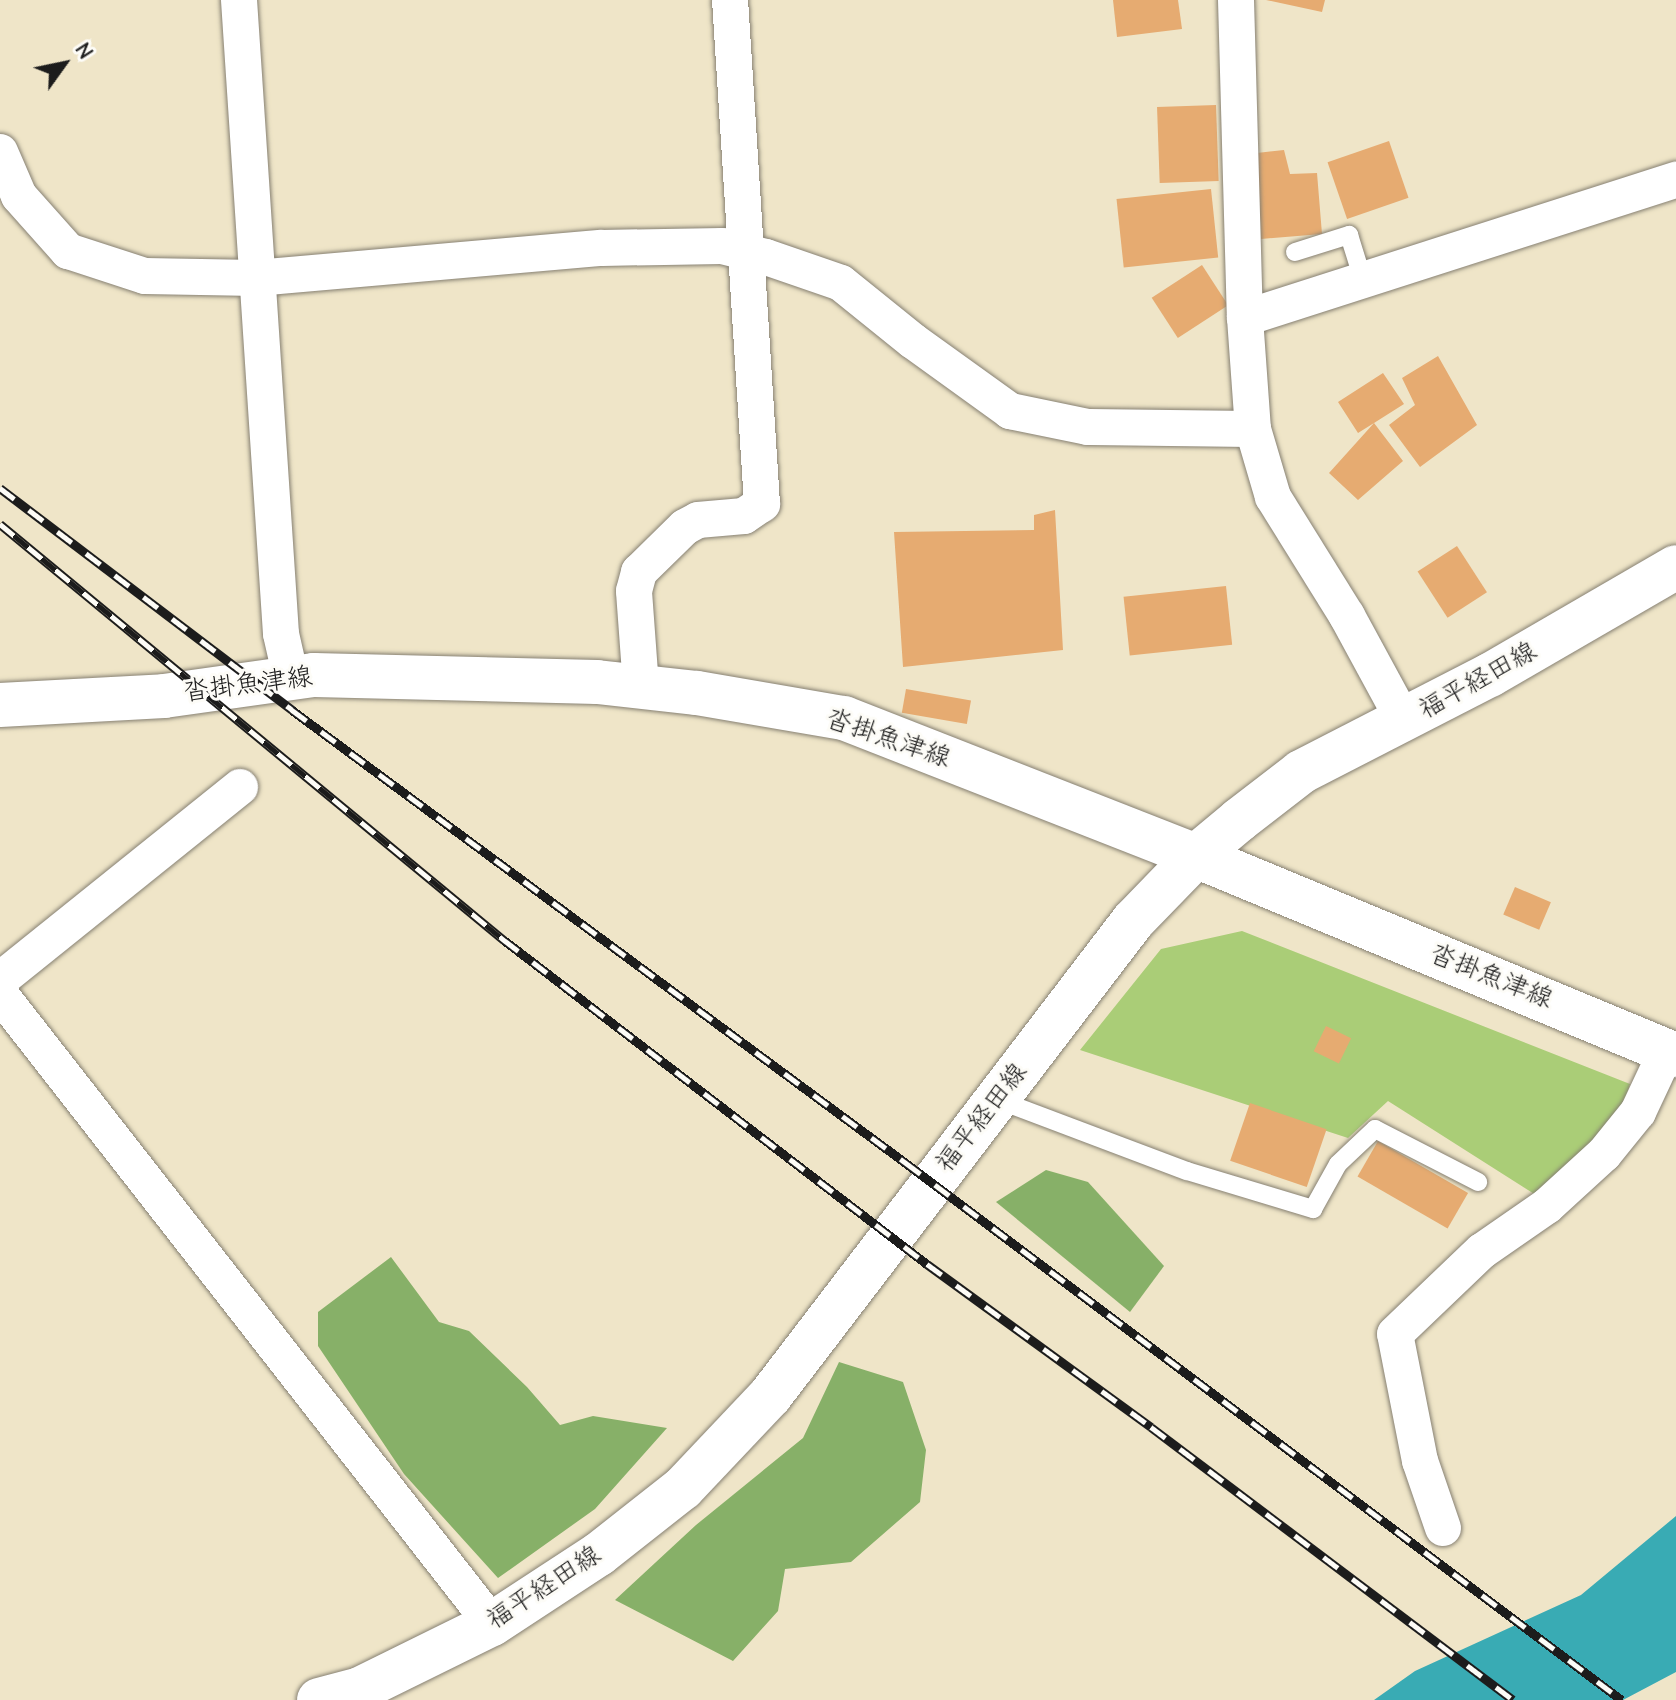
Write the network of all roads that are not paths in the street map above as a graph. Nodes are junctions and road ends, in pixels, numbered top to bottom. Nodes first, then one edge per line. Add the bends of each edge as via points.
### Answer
1 (239, 0) edge
2 (730, 0) edge
3 (1236, 0) edge
4 (0, 152) edge
5 (1676, 180) edge
6 (1295, 252) dead end
7 (749, 253) junction
8 (256, 278) junction
9 (1363, 280) junction
10 (1245, 318) junction
11 (1253, 429) junction
12 (1676, 567) edge
13 (291, 678) junction
14 (641, 687) junction
15 (1, 707) edge
16 (1404, 721) junction
17 (240, 787) dead end
18 (1196, 856) junction
19 (0, 980) edge
20 (0, 994) edge
21 (1671, 1052) edge
22 (996, 1099) junction
23 (1478, 1182) dead end
24 (1443, 1528) dead end
25 (492, 1624) junction
26 (319, 1700) edge

1 - 8 street
2 - 7 street
3 - 10 street
4 - 8 street via 19,196 68,251 145,276
5 - 9 street
6 - 9 lane via 1349,235
7 - 8 street via 722,246 602,248
7 - 11 street via 841,283 1010,411 1088,427
7 - 14 street via 762,504 744,516 698,520 685,527 639,572 634,591
8 - 13 street via 281,634
9 - 10 street
10 - 11 street
11 - 16 street via 1273,497
12 - 16 main road, 福平経田線
13 - 14 main road, 沓掛魚津線
13 - 15 main road, 沓掛魚津線 via 164,696
14 - 18 main road, 沓掛魚津線 via 844,718
16 - 18 main road, 福平経田線 via 1301,772
17 - 19 street
18 - 21 main road, 沓掛魚津線
18 - 22 main road, 福平経田線 via 1133,921
20 - 25 street
21 - 24 street via 1638,1112 1604,1154 1547,1206 1482,1251 1395,1334 1420,1461
22 - 23 lane via 1187,1171 1313,1209 1338,1164 1375,1129
22 - 25 main road, 福平経田線 via 770,1396 683,1488 599,1554
25 - 26 main road, 福平経田線 via 360,1689

